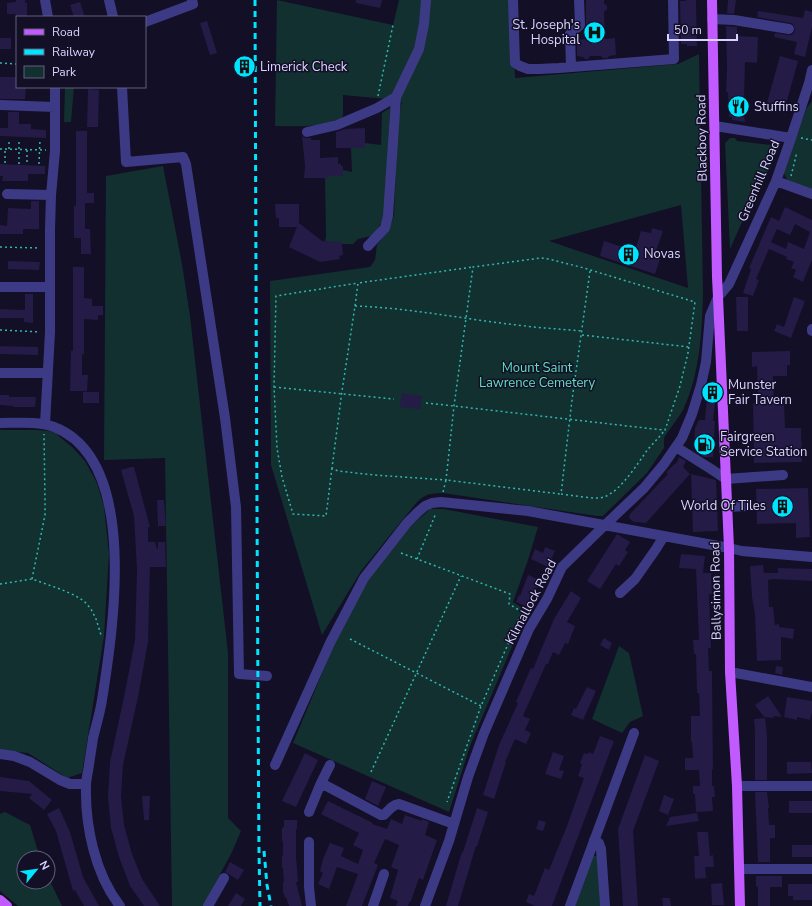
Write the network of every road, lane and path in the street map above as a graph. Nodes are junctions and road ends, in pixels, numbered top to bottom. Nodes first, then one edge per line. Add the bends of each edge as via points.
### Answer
1 (45, 0) edge
2 (109, 0) edge
3 (192, 0) edge
4 (426, 0) edge
5 (513, 0) edge
6 (579, 0) edge
7 (673, 0) edge
8 (712, 0) edge
9 (48, 16) edge
10 (112, 16) edge
11 (712, 19) junction
12 (146, 22) edge
13 (393, 25) dead end
14 (789, 29) dead end
15 (0, 63) edge
16 (16, 64) edge
17 (571, 67) junction
18 (812, 70) edge
19 (811, 84) edge
20 (55, 88) edge
21 (122, 88) edge
22 (396, 97) junction
23 (0, 105) edge
24 (55, 106) junction
25 (377, 108) junction
26 (715, 126) junction
27 (307, 132) dead end
28 (796, 138) junction
29 (9, 139) dead end
30 (19, 139) dead end
31 (40, 139) dead end
32 (812, 140) edge
33 (0, 149) edge
34 (5, 149) junction
35 (9, 149) junction
36 (19, 150) junction
37 (28, 150) junction
38 (40, 150) junction
39 (55, 150) junction
40 (27, 162) dead end
41 (5, 163) dead end
42 (19, 164) dead end
43 (39, 164) dead end
44 (776, 181) junction
45 (7, 194) dead end
46 (812, 194) edge
47 (51, 195) junction
48 (368, 246) dead end
49 (0, 247) edge
50 (50, 248) junction
51 (473, 267) junction
52 (590, 270) junction
53 (717, 276) joint
54 (358, 283) junction
55 (0, 287) edge
56 (50, 288) junction
57 (718, 297) junction
58 (355, 306) junction
59 (466, 318) junction
60 (0, 330) edge
61 (582, 331) junction
62 (50, 332) junction
63 (581, 334) junction
64 (689, 347) junction
65 (0, 373) edge
66 (48, 373) junction
67 (274, 387) junction
68 (342, 394) junction
69 (394, 399) dead end
70 (426, 403) dead end
71 (454, 406) junction
72 (570, 420) junction
73 (0, 424) edge
74 (45, 424) junction
75 (665, 430) junction
76 (676, 447) junction
77 (332, 468) junction
78 (783, 475) dead end
79 (726, 479) junction
80 (446, 480) junction
81 (560, 494) junction
82 (441, 502) junction
83 (747, 506) dead end
84 (727, 507) junction
85 (605, 525) junction
86 (664, 536) junction
87 (729, 548) junction
88 (401, 553) dead end
89 (812, 557) edge
90 (417, 559) junction
91 (461, 576) junction
92 (32, 579) junction
93 (0, 584) edge
94 (620, 593) dead end
95 (350, 639) dead end
96 (110, 642) junction
97 (730, 672) junction
98 (416, 673) junction
99 (267, 676) dead end
100 (812, 687) edge
101 (482, 706) junction
102 (634, 733) dead end
103 (0, 754) edge
104 (276, 764) dead end
105 (330, 765) dead end
106 (371, 772) dead end
107 (321, 783) junction
108 (86, 784) junction
109 (737, 786) junction
110 (812, 786) edge
111 (447, 802) dead end
112 (308, 812) dead end
113 (454, 824) junction
114 (594, 840) junction
115 (309, 842) dead end
116 (739, 869) junction
117 (812, 869) edge
118 (384, 874) dead end
119 (224, 878) dead end
120 (0, 900) edge
121 (7, 906) edge
122 (120, 906) edge
123 (208, 906) edge
124 (311, 906) edge
125 (373, 906) edge
126 (426, 906) edge
127 (570, 906) edge
128 (605, 906) edge
129 (740, 906) edge

1 - 9 street
2 - 10 street
3 - 12 street via 193,4
4 - 22 street via 419,49
5 - 17 street via 515,63 528,69
6 - 17 street via 580,25 570,34
7 - 17 street via 674,59
8 - 11 main road, Blackboy Road
11 - 14 street
11 - 26 main road, Blackboy Road
13 - 25 path
15 - 16 path
18 - 19 street, Greenhill Road
19 - 28 street, Greenhill Road
20 - 24 street
21 - 99 street via 126,162 183,157 186,164 236,507 239,674
22 - 25 street
22 - 48 street via 388,216 385,228
23 - 24 street
24 - 39 street
25 - 27 street via 337,125
26 - 28 street
26 - 53 main road, Blackboy Road
28 - 32 path
28 - 44 street, Greenhill Road
29 - 35 path
30 - 36 path
31 - 38 path
33 - 34 path
34 - 35 path
34 - 41 path
35 - 36 path
36 - 37 path
36 - 42 path
37 - 38 path
37 - 40 path
38 - 39 path
38 - 43 path
39 - 47 street
44 - 46 street
44 - 57 street, Greenhill Road via 729,284
45 - 47 street
47 - 50 street
49 - 50 path
50 - 56 street
51 - 52 path via 541,258
51 - 54 path
51 - 59 path
52 - 61 path
52 - 64 path via 695,302
53 - 57 main road, Ballysimon Road
54 - 58 path
54 - 67 path via 276,296
55 - 56 street
56 - 62 street
57 - 76 street, Kilmallock Road via 710,316 701,385 692,414
57 - 79 main road, Ballysimon Road
58 - 59 path
58 - 68 path
59 - 61 path via 519,326
59 - 71 path
60 - 62 path
61 - 63 path
62 - 66 street
63 - 64 path
63 - 72 path
64 - 75 path via 680,386
65 - 66 street
66 - 74 street
67 - 68 path
67 - 77 path via 277,448 293,514 326,516
68 - 69 path
68 - 77 path
70 - 71 path
71 - 72 path
71 - 80 path
72 - 75 path
72 - 81 path
73 - 74 street
74 - 92 path via 45,515
74 - 96 street via 62,430 78,442 96,464 106,491 115,556
75 - 81 path via 617,489 605,497
76 - 79 street
76 - 85 street, Kilmallock Road via 644,488
77 - 80 path via 374,475
78 - 79 street
79 - 84 main road, Ballysimon Road
80 - 81 path
80 - 82 path
82 - 85 street via 528,511
82 - 90 path
82 - 104 street via 425,506 418,512 364,578 330,643
83 - 84 street
84 - 87 main road, Ballysimon Road
85 - 86 street
85 - 113 street, Kilmallock Road via 562,567 529,629 484,733
86 - 87 street
86 - 94 street via 635,579
87 - 89 street
87 - 97 main road, Ballysimon Road
88 - 90 path
90 - 91 path
91 - 98 path
91 - 101 path via 510,594 508,604 522,612
92 - 93 path
92 - 96 path via 84,601 96,619 102,638
95 - 98 path
96 - 108 street via 102,702
97 - 100 street
97 - 109 main road, Ballysimon Road
98 - 101 path
98 - 106 path
101 - 111 path
102 - 114 street
103 - 108 street via 30,762 70,784
105 - 107 street
107 - 112 street
107 - 113 street via 381,815 394,804 399,804
108 - 122 street via 86,811 91,839 99,867 112,896
109 - 110 street
109 - 116 main road, Ballysimon Road
113 - 126 street, Kilmallock Road
114 - 127 street
114 - 128 street via 599,843 601,849
115 - 124 street
116 - 117 street
116 - 129 main road, Ballysimon Road
118 - 125 street
119 - 123 street
120 - 121 main road

